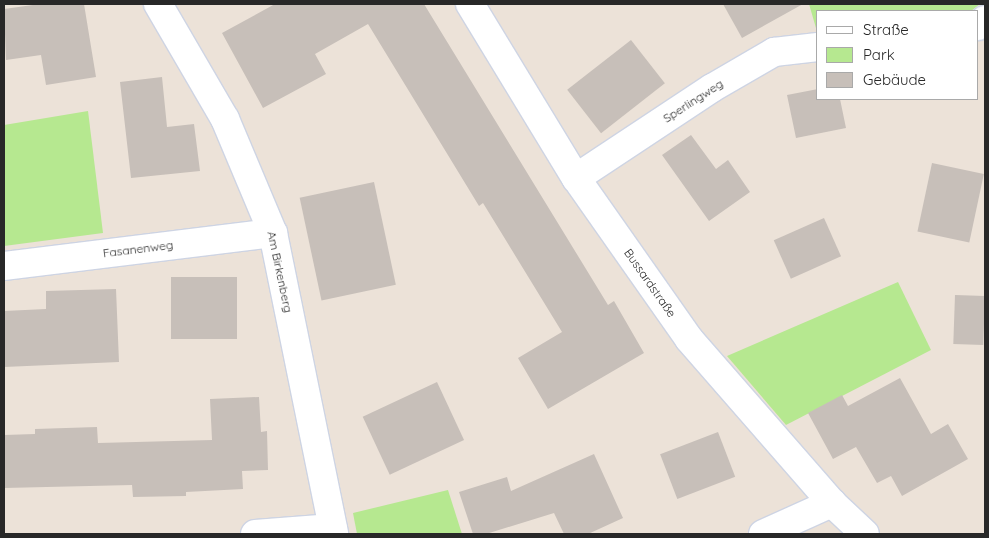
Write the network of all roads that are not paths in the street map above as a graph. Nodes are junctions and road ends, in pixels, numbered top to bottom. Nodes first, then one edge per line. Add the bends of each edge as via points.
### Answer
1 (158, 4) edge
2 (470, 4) edge
3 (816, 47) edge
4 (576, 178) junction
5 (273, 233) junction
6 (4, 266) edge
7 (832, 503) junction
8 (333, 531) edge
9 (255, 534) edge
10 (763, 534) edge
11 (866, 534) edge

1 - 5 street, Am Birkenberg via 225,119
2 - 4 street, Bussardstraße
3 - 4 street, Sperlingweg via 774,52 712,88
4 - 7 street, Bussardstraße via 689,339
5 - 6 street, Fasanenweg
5 - 8 street, Am Birkenberg
7 - 10 street
7 - 11 street, Bussardstraße
8 - 9 street

